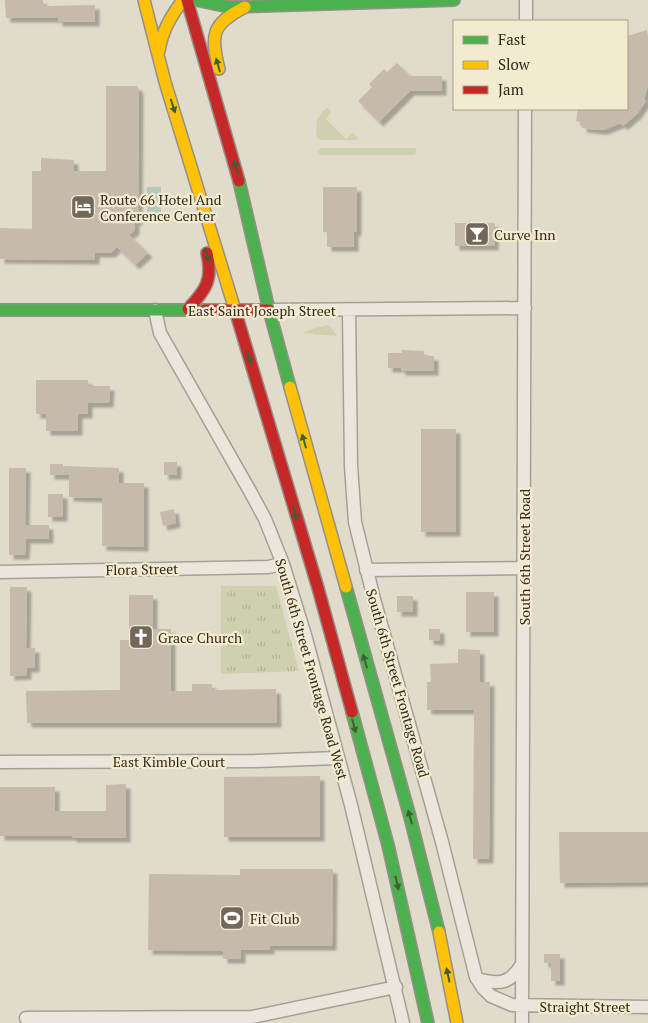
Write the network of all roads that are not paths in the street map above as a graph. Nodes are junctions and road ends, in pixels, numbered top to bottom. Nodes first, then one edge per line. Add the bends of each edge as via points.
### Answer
1 (144, 0) edge
2 (183, 0) edge
3 (187, 0) edge
4 (196, 0) edge
5 (454, 0) edge
6 (526, 0) edge
7 (246, 7) junction
8 (526, 20) edge
9 (158, 55) junction
10 (223, 83) dead end
11 (525, 110) edge
12 (178, 123) junction
13 (236, 129) dead end
14 (252, 232) junction
15 (525, 308) junction
16 (188, 309) junction
17 (0, 310) edge
18 (154, 310) junction
19 (235, 310) junction
20 (269, 310) junction
21 (349, 310) junction
22 (284, 564) junction
23 (524, 568) junction
24 (366, 570) junction
25 (0, 572) edge
26 (337, 758) junction
27 (0, 762) edge
28 (522, 964) junction
29 (477, 979) junction
30 (396, 987) junction
31 (522, 1005) junction
32 (648, 1007) edge
33 (26, 1018) dead end
34 (403, 1023) edge
35 (428, 1023) edge
36 (457, 1023) edge
37 (522, 1023) edge

1 - 9 main road
2 - 9 main road via 165,26
14 -> 3 main road via 242,187
4 - 7 main road
5 - 7 main road
6 - 8 street
10 -> 7 main road via 213,36 222,19
9 -> 12 main road
11 - 15 street, South 6th Street Road
12 -> 16 main road via 176,151 210,267 209,284
12 - 19 main road
13 - 14 main road via 249,176
14 - 20 main road
15 - 21 street, East Saint Joseph Street
15 - 23 street, South 6th Street Road
16 - 18 main road, East Saint Joseph Street
16 - 19 main road, East Saint Joseph Street
17 - 18 main road, East Saint Joseph Street
18 - 22 street, South 6th Street Frontage Road West via 160,333 265,519
19 - 20 main road, East Saint Joseph Street
19 -> 35 main road via 318,588 388,845
20 - 21 street, East Saint Joseph Street
36 -> 20 main road via 410,817
21 - 24 street, South 6th Street Frontage Road via 353,497
22 - 25 street, Flora Street
22 - 26 street, South 6th Street Frontage Road West
23 - 24 street
23 - 28 street, South 6th Street Road
24 - 29 street, South 6th Street Frontage Road
26 - 27 street, East Kimble Court
26 - 30 street, South 6th Street Frontage Road West
28 - 29 street via 515,976 507,981
28 - 31 street, South 6th Street Road
29 - 31 street, South 6th Street Frontage Road via 497,1000
30 - 33 street via 252,1017
30 - 34 street, South 6th Street Frontage Road West
31 - 32 street, Straight Street
31 - 37 street

